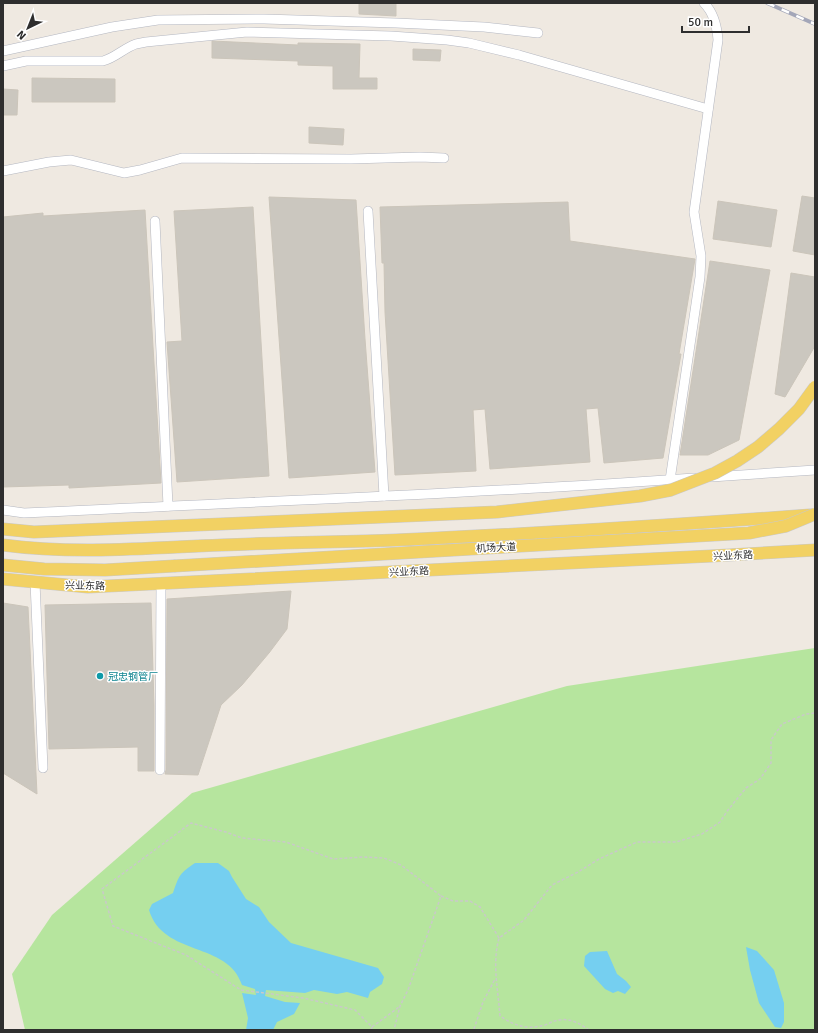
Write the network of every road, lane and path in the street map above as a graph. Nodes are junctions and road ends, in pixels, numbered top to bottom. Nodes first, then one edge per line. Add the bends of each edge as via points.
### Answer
1 (704, 3) edge
2 (538, 33) dead end
3 (3, 51) edge
4 (3, 66) edge
5 (708, 109) junction
6 (444, 158) dead end
7 (3, 171) edge
8 (368, 211) dead end
9 (155, 221) dead end
10 (815, 387) edge
11 (815, 470) edge
12 (670, 480) junction
13 (384, 496) junction
14 (168, 506) junction
15 (3, 510) edge
16 (815, 515) edge
17 (3, 529) edge
18 (3, 545) edge
19 (815, 550) edge
20 (3, 565) edge
21 (3, 579) edge
22 (35, 582) junction
23 (162, 583) junction
24 (815, 713) edge
25 (43, 768) dead end
26 (160, 770) dead end
27 (441, 896) junction
28 (499, 938) junction
29 (496, 979) junction
30 (400, 1006) junction
31 (371, 1029) edge
32 (474, 1029) dead end
33 (394, 1030) edge
34 (589, 1030) edge

1 - 5 street via 710,9 717,28 718,40
2 - 3 street via 484,27 396,23 264,19 158,20 112,27
4 - 5 street via 26,61 103,61 136,44 248,32 391,36 447,40 489,47
5 - 12 street via 694,212 701,256 700,277
6 - 7 street via 182,158 124,173 71,160
8 - 13 street
9 - 14 street
10 - 17 main road, bridge via 779,429 736,461 715,473 671,490 640,496 497,512 34,532
11 - 12 street
12 - 13 street
13 - 14 street
14 - 15 street via 24,513
16 - 18 main road via 396,540 116,550
16 - 20 main road, 机场大道, bridge via 786,526 729,535 105,570
19 - 23 main road, 兴业东路
21 - 22 main road, 兴业东路
22 - 23 main road, 兴业东路 via 88,586
22 - 25 street
23 - 26 street
24 - 28 path via 782,724 771,740 771,763 760,780 746,788 720,822 702,834 676,842 637,842 599,859 552,885 524,920
27 - 28 path via 453,901 470,901 480,906
27 - 30 path
27 - 31 path via 401,866 384,858 333,859 286,842 242,838 191,823 102,889 113,926 186,955 241,990 303,998 355,1010
28 - 29 path via 496,949
29 - 32 path via 483,1002
29 - 34 path via 500,1016 511,1024 524,1027 543,1025 560,1019 580,1023
30 - 31 path
30 - 33 path

